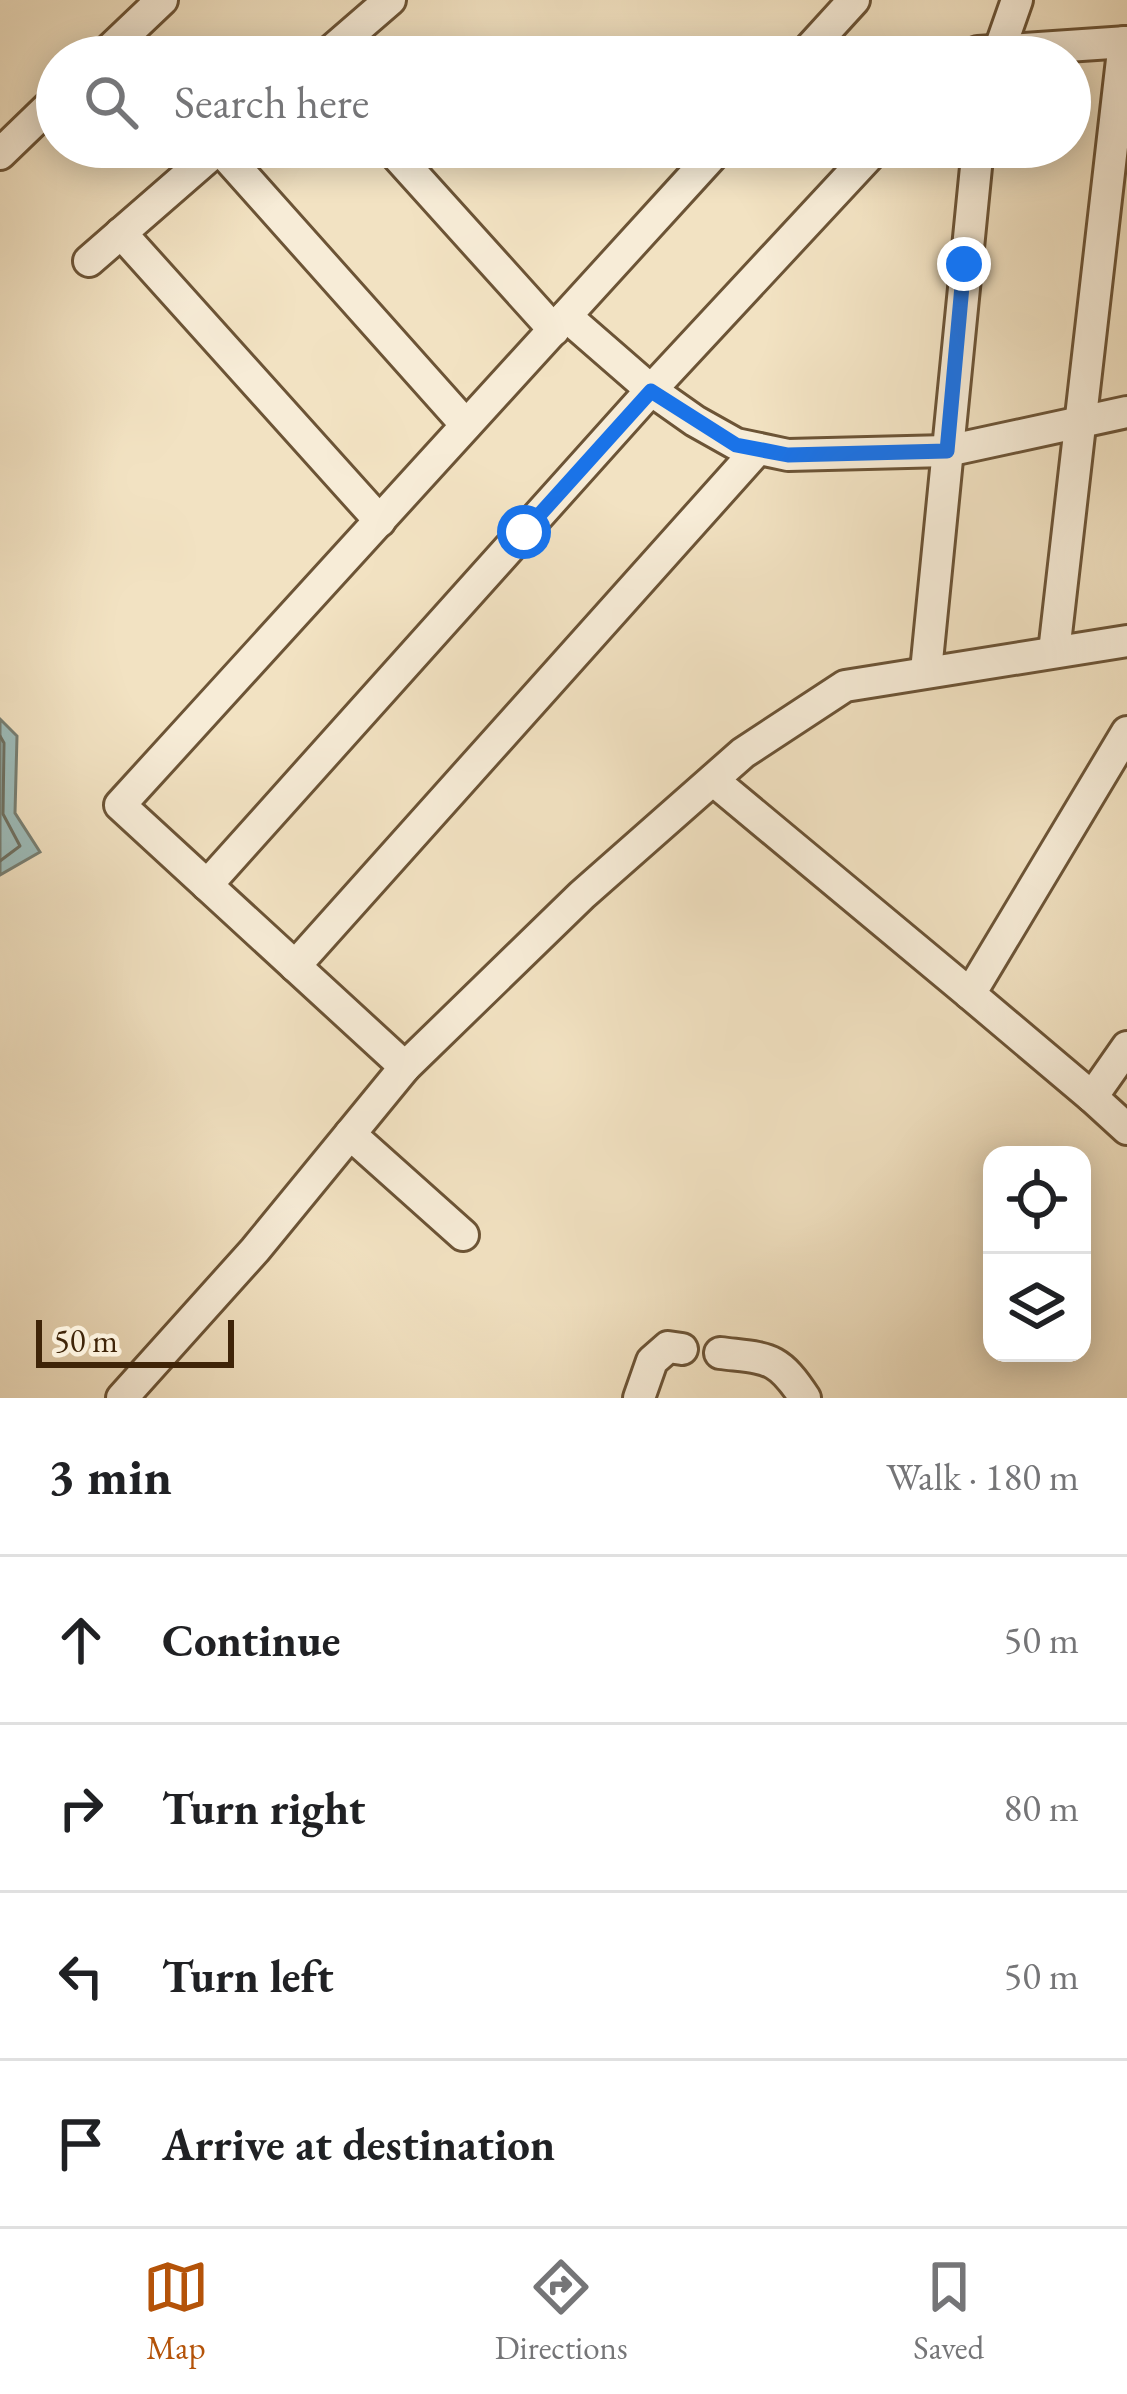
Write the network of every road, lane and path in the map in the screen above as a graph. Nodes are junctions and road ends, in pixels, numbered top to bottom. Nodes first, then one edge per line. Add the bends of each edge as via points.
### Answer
1 (162, 0) edge
2 (390, 0) edge
3 (854, 0) edge
4 (1017, 0) edge
5 (124, 36) edge
6 (348, 36) edge
7 (821, 36) edge
8 (998, 36) edge
9 (1126, 42) edge
10 (1091, 45) edge
11 (36, 119) edge
12 (0, 154) edge
13 (196, 168) edge
14 (239, 168) edge
15 (409, 168) edge
16 (701, 168) edge
17 (858, 168) edge
18 (976, 168) edge
19 (121, 233) junction
20 (89, 261) dead end
21 (560, 323) junction
22 (651, 391) junction
23 (1127, 412) edge
24 (1081, 421) junction
25 (466, 425) junction
26 (758, 449) junction
27 (947, 451) junction
28 (380, 520) junction
29 (1127, 640) edge
30 (1054, 652) junction
31 (926, 670) junction
32 (1127, 732) edge
33 (713, 780) junction
34 (207, 885) junction
35 (295, 966) junction
36 (970, 994) junction
37 (1127, 1047) edge
38 (405, 1067) junction
39 (1092, 1097) junction
40 (1127, 1129) edge
41 (350, 1134) junction
42 (464, 1234) dead end
43 (682, 1349) dead end
44 (720, 1353) dead end
45 (122, 1398) edge
46 (639, 1398) edge
47 (806, 1398) edge

1 - 5 street
2 - 6 street
3 - 7 street
4 - 8 street
9 - 10 street
9 - 24 street
11 - 12 street
13 - 19 street
14 - 25 street
15 - 21 street
16 - 21 street
17 - 22 street
18 - 27 street
19 - 20 street
19 - 28 street
21 - 22 street
21 - 25 street
22 - 26 street via 736,445
22 - 34 street
23 - 24 street
24 - 27 street
24 - 30 street
25 - 28 street
26 - 27 street
26 - 35 street
27 - 31 street
28 - 34 street via 120,805
29 - 30 street
30 - 31 street
31 - 33 street via 845,686
32 - 36 street
33 - 36 street
33 - 38 street
34 - 35 street
35 - 38 street
36 - 39 street
37 - 39 street
38 - 41 street
39 - 40 street
41 - 42 street
41 - 45 street
43 - 46 street via 668,1347 652,1360
44 - 47 street via 771,1360

